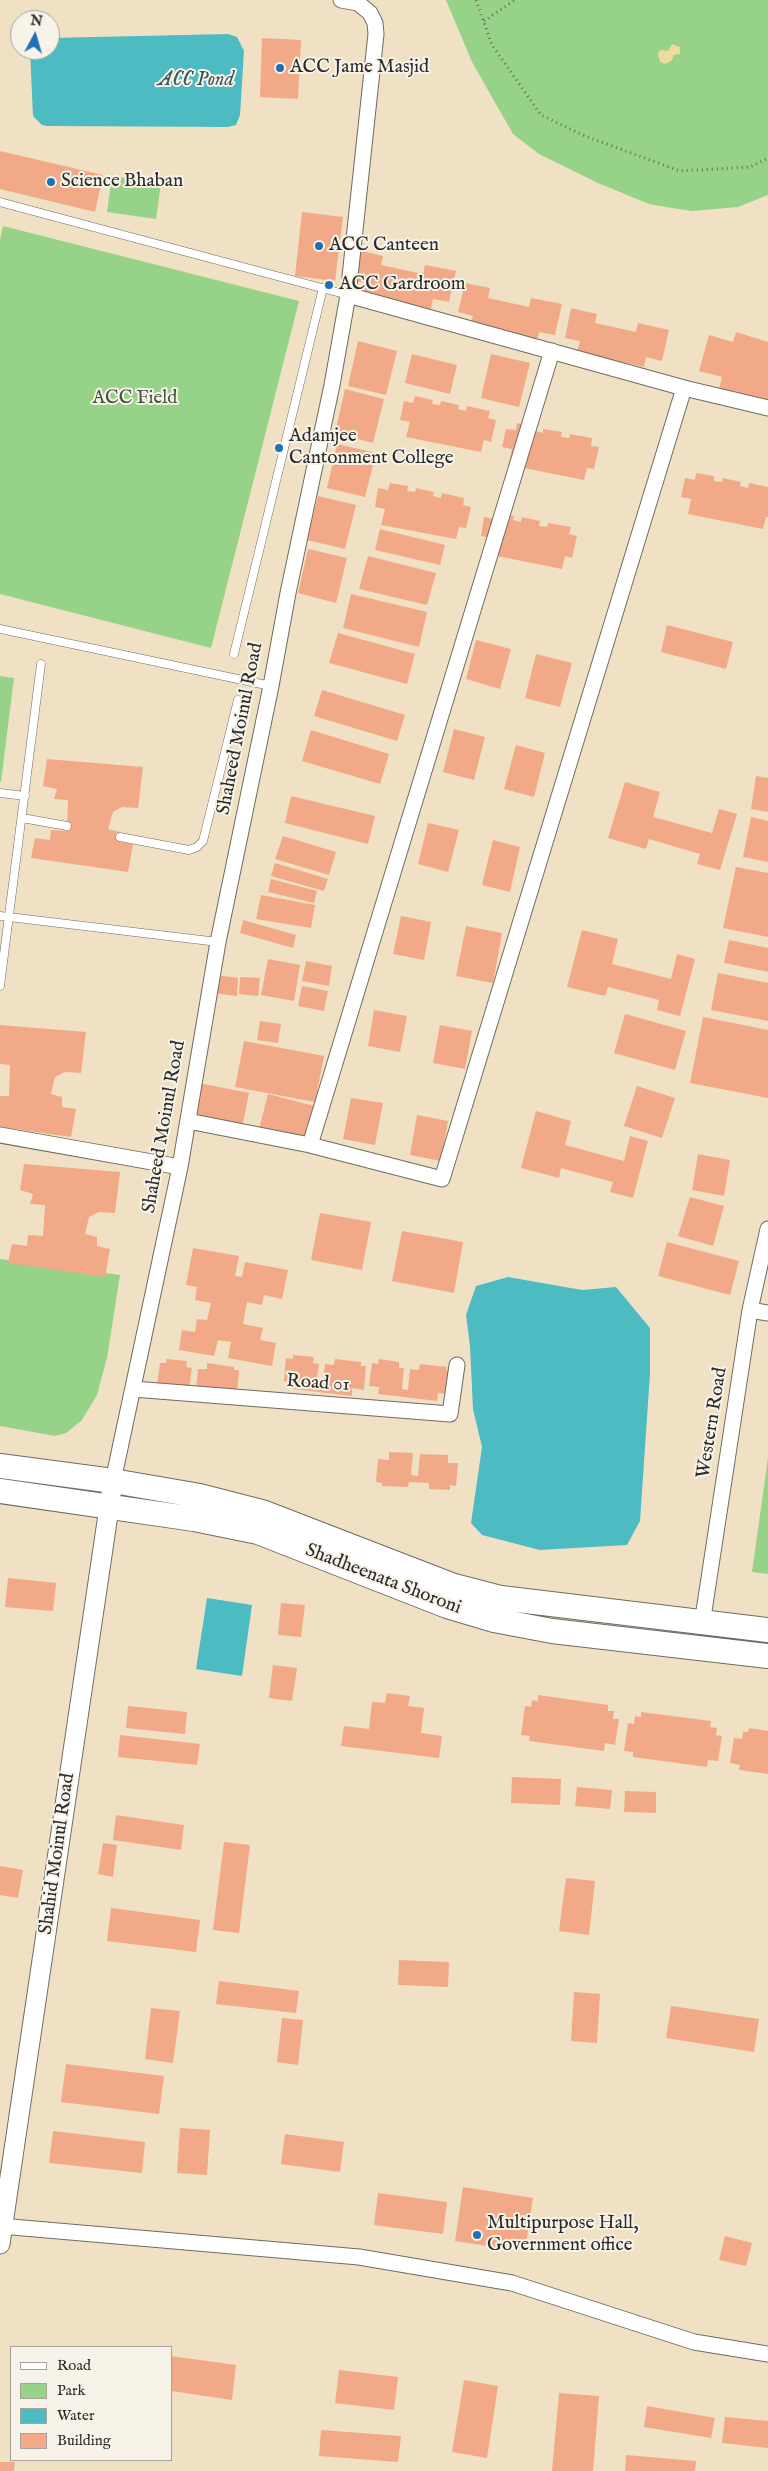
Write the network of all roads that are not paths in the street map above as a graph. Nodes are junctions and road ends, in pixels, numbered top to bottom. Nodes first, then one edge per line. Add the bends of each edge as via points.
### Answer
1 (341, 0) edge
2 (0, 202) edge
3 (323, 288) junction
4 (348, 295) junction
5 (552, 351) junction
6 (684, 388) junction
7 (768, 408) edge
8 (0, 629) edge
9 (234, 654) dead end
10 (41, 664) dead end
11 (271, 686) junction
12 (238, 700) dead end
13 (0, 793) edge
14 (25, 796) junction
15 (22, 818) junction
16 (67, 826) dead end
17 (120, 837) dead end
18 (0, 916) edge
19 (9, 917) junction
20 (218, 942) junction
21 (0, 986) edge
22 (188, 1122) junction
23 (0, 1135) edge
24 (310, 1145) junction
25 (180, 1168) junction
26 (768, 1229) edge
27 (750, 1310) junction
28 (768, 1314) edge
29 (456, 1364) dead end
30 (133, 1389) junction
31 (0, 1466) edge
32 (113, 1481) junction
33 (0, 1491) edge
34 (109, 1506) junction
35 (702, 1624) junction
36 (768, 1630) edge
37 (768, 1656) edge
38 (1, 2232) edge
39 (768, 2354) edge

1 - 4 street, Shaheed Moinul Road via 358,4 370,13 376,34
2 - 3 lane
3 - 4 lane
3 - 9 lane
4 - 5 street
4 - 11 street, Shaheed Moinul Road
5 - 6 street
5 - 24 street
6 - 7 street
6 - 24 street via 442,1179
8 - 11 lane
10 - 14 lane
11 - 20 street, Shaheed Moinul Road
12 - 17 lane via 203,841 189,850
13 - 14 lane
14 - 15 lane
15 - 16 lane
15 - 19 lane
18 - 19 lane
19 - 20 lane
19 - 21 lane
20 - 22 street, Shaheed Moinul Road
22 - 24 street
22 - 25 street, Shaheed Moinul Road
23 - 25 street
25 - 30 street, Shaheed Moinul Road
26 - 27 street, Western Road
27 - 28 street
27 - 35 street, Western Road
29 - 30 street, Road 01 via 450,1414
30 - 32 street, Shaheed Moinul Road
31 - 32 main road, Shadheenata Shoroni
32 - 34 street, Shahid Moinul Road
32 - 35 main road, Shadheenata Shoroni via 200,1496 262,1512 451,1585 500,1598
33 - 34 main road, Shadheenata Shoroni
34 - 37 main road, Shadheenata Shoroni via 258,1532 447,1606 494,1620 552,1631
34 - 38 street, Shahid Moinul Road
35 - 36 main road, Shadheenata Shoroni
38 - 39 street via 359,2257 512,2283 694,2342

